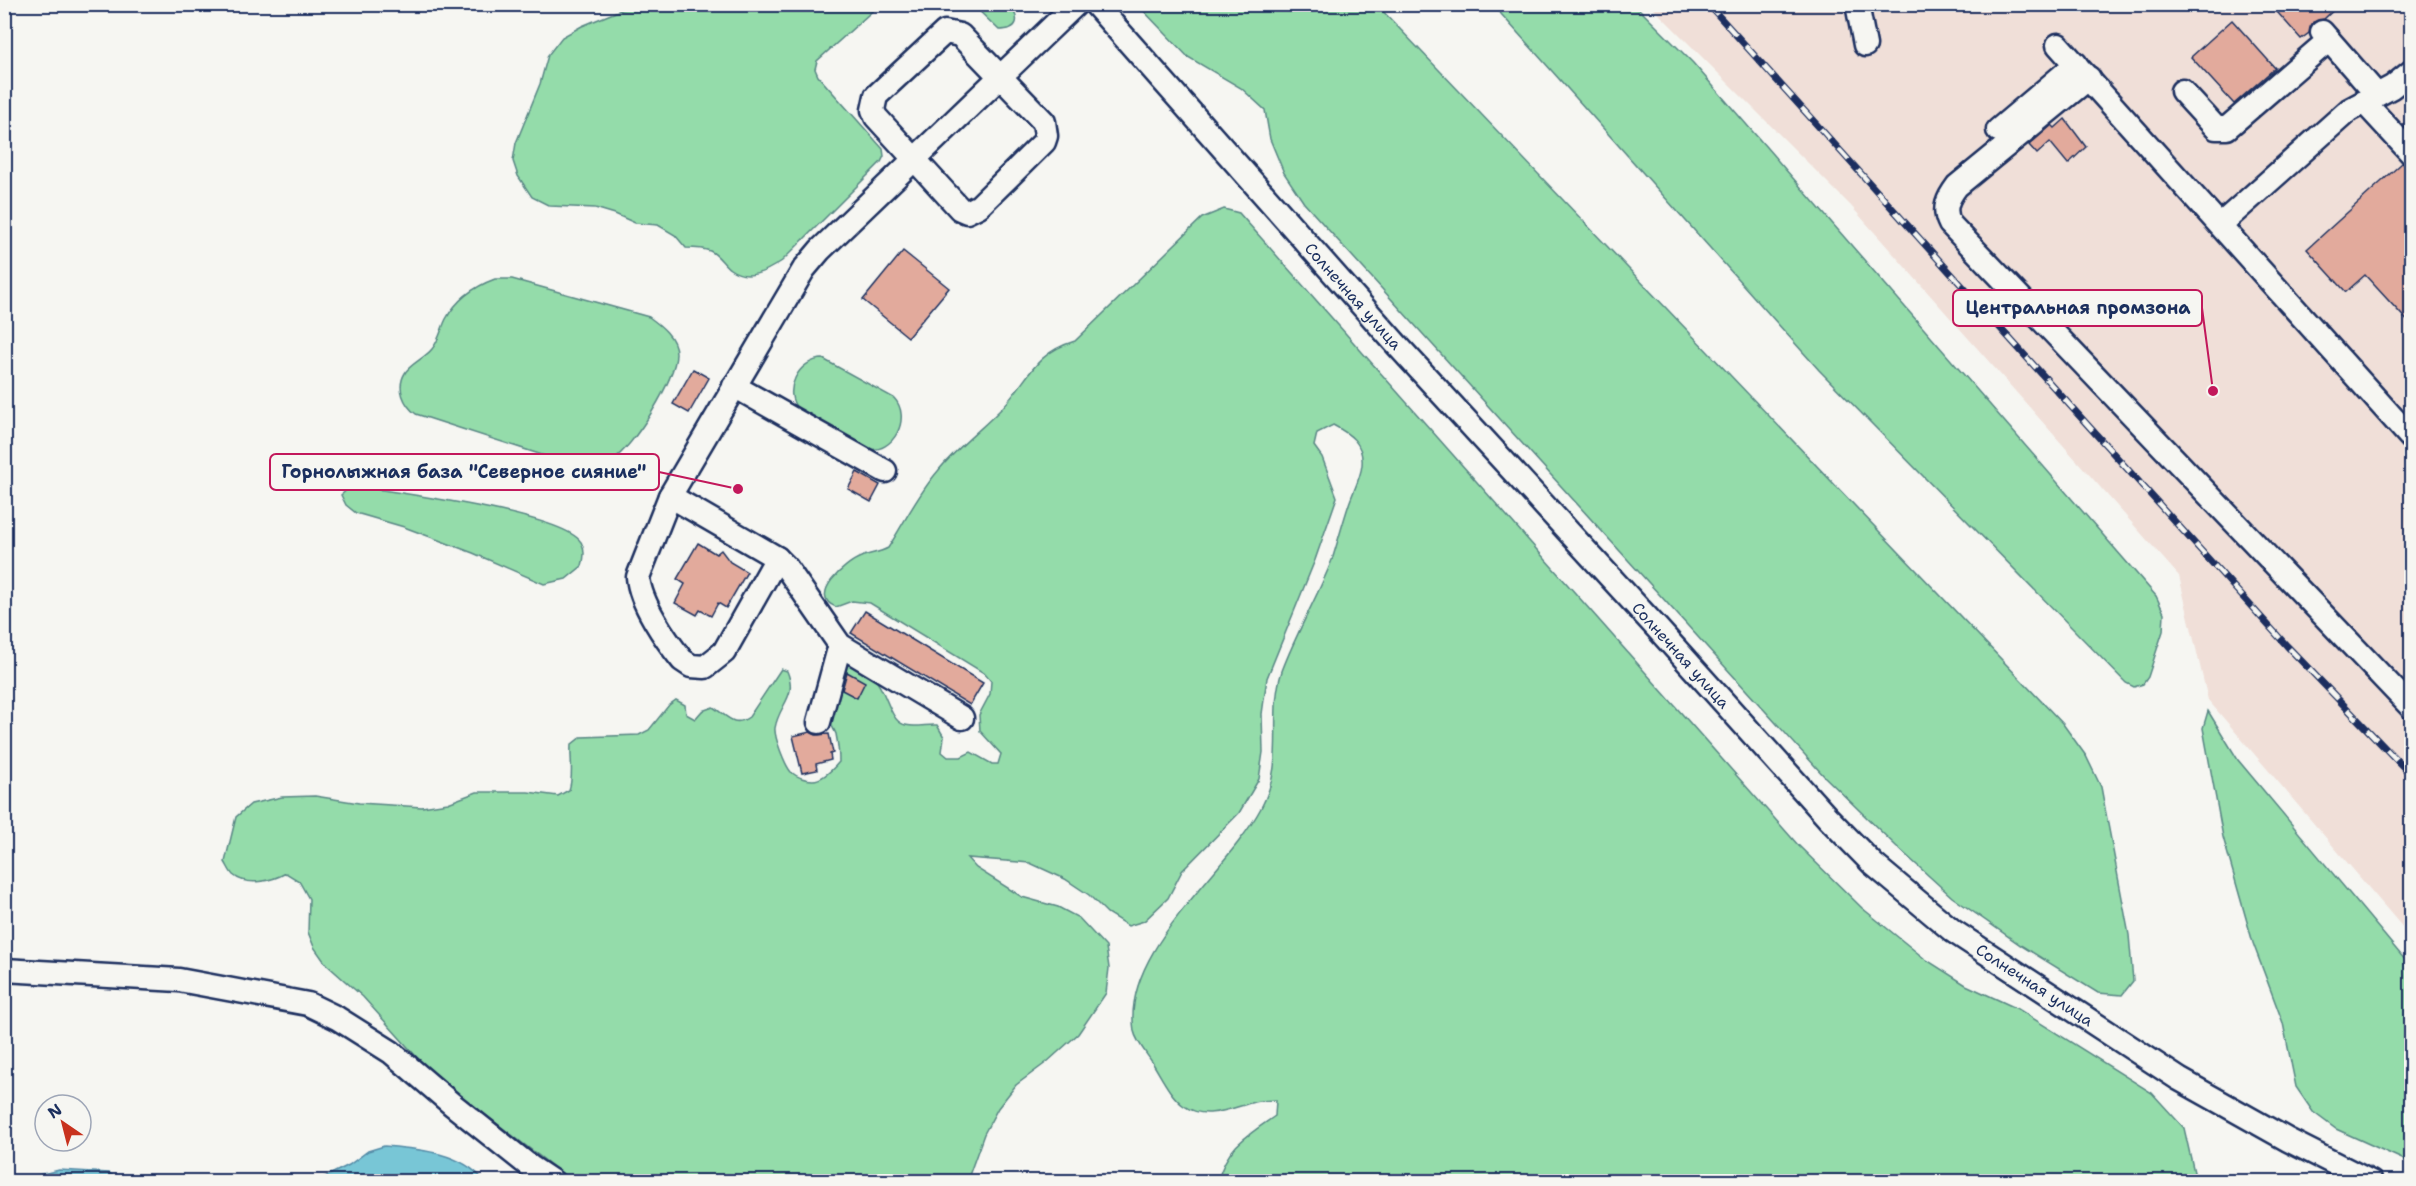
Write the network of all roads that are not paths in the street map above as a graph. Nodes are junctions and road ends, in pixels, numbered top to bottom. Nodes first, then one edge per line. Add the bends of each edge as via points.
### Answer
1 (1076, 4) edge
2 (1095, 4) edge
3 (1857, 4) edge
4 (1865, 45) dead end
5 (2058, 45) dead end
6 (2082, 71) junction
7 (2412, 71) edge
8 (1001, 76) junction
9 (2182, 91) dead end
10 (2370, 98) junction
11 (1998, 130) dead end
12 (2412, 154) edge
13 (915, 160) junction
14 (2220, 225) junction
15 (734, 386) junction
16 (2410, 434) edge
17 (885, 471) dead end
18 (670, 496) junction
19 (777, 558) junction
20 (840, 645) junction
21 (2412, 708) edge
22 (962, 718) dead end
23 (819, 722) dead end
24 (4, 970) edge
25 (553, 1182) edge
26 (2371, 1182) edge

1 - 8 street
2 - 26 street, Солнечная улица via 1397,345 1873,864 1953,931 2179,1079
3 - 4 street
5 - 6 street
6 - 11 street
6 - 14 street
6 - 21 street via 1957,186 1946,208 1950,224
7 - 10 street
8 - 13 street
8 - 13 street via 960,35 945,32 876,96 876,117
8 - 13 street via 1044,122 1046,136 979,206 967,212 960,208
9 - 10 street via 2216,128 2227,128 2325,36
10 - 12 street
10 - 14 street via 2349,110
13 - 15 street via 804,269
14 - 16 street
15 - 17 street
15 - 18 street
18 - 19 street
18 - 19 street via 638,578 644,600 687,664 705,667 724,652
19 - 20 street
20 - 22 street
20 - 23 street
24 - 25 street via 179,980 308,1004 391,1052

